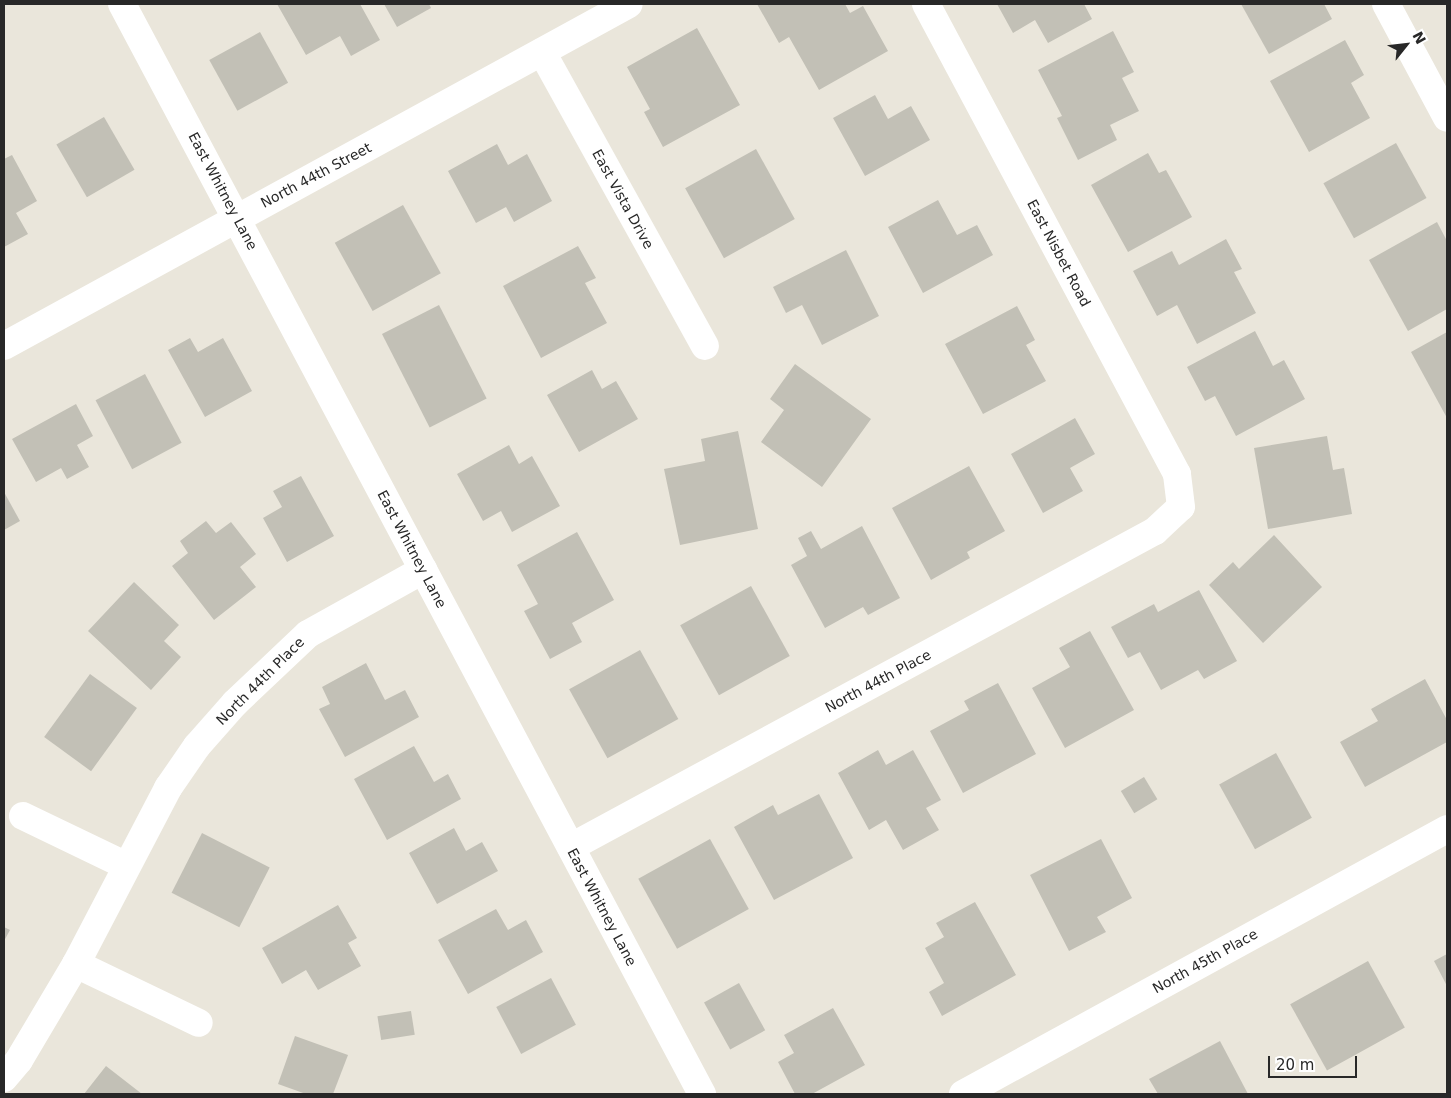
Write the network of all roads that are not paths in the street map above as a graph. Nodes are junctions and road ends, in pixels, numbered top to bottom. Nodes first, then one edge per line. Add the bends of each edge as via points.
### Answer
1 (122, 4) edge
2 (629, 4) edge
3 (926, 4) edge
4 (1386, 4) edge
5 (542, 52) junction
6 (1447, 118) edge
7 (237, 217) junction
8 (4, 346) edge
9 (705, 346) dead end
10 (1180, 507) joint
11 (423, 570) junction
12 (23, 816) dead end
13 (1447, 829) edge
14 (570, 847) junction
15 (127, 866) junction
16 (76, 964) junction
17 (199, 1023) dead end
18 (4, 1078) edge
19 (702, 1094) edge
20 (963, 1094) edge

1 - 7 street, East Whitney Lane
2 - 5 street, North 44th Street
3 - 10 street, East Nisbet Road via 1177,474
4 - 6 street
5 - 7 street, North 44th Street
5 - 9 street, East Vista Drive
7 - 8 street, North 44th Street
7 - 11 street, East Whitney Lane
10 - 14 street, North 44th Place via 1154,531
11 - 14 street, East Whitney Lane
11 - 15 street, North 44th Place via 308,634 234,703 197,746 168,788
12 - 15 street
13 - 20 street, North 45th Place
14 - 19 street, East Whitney Lane
15 - 16 street, North 44th Place
16 - 17 street
16 - 18 street, North 44th Place via 19,1060

